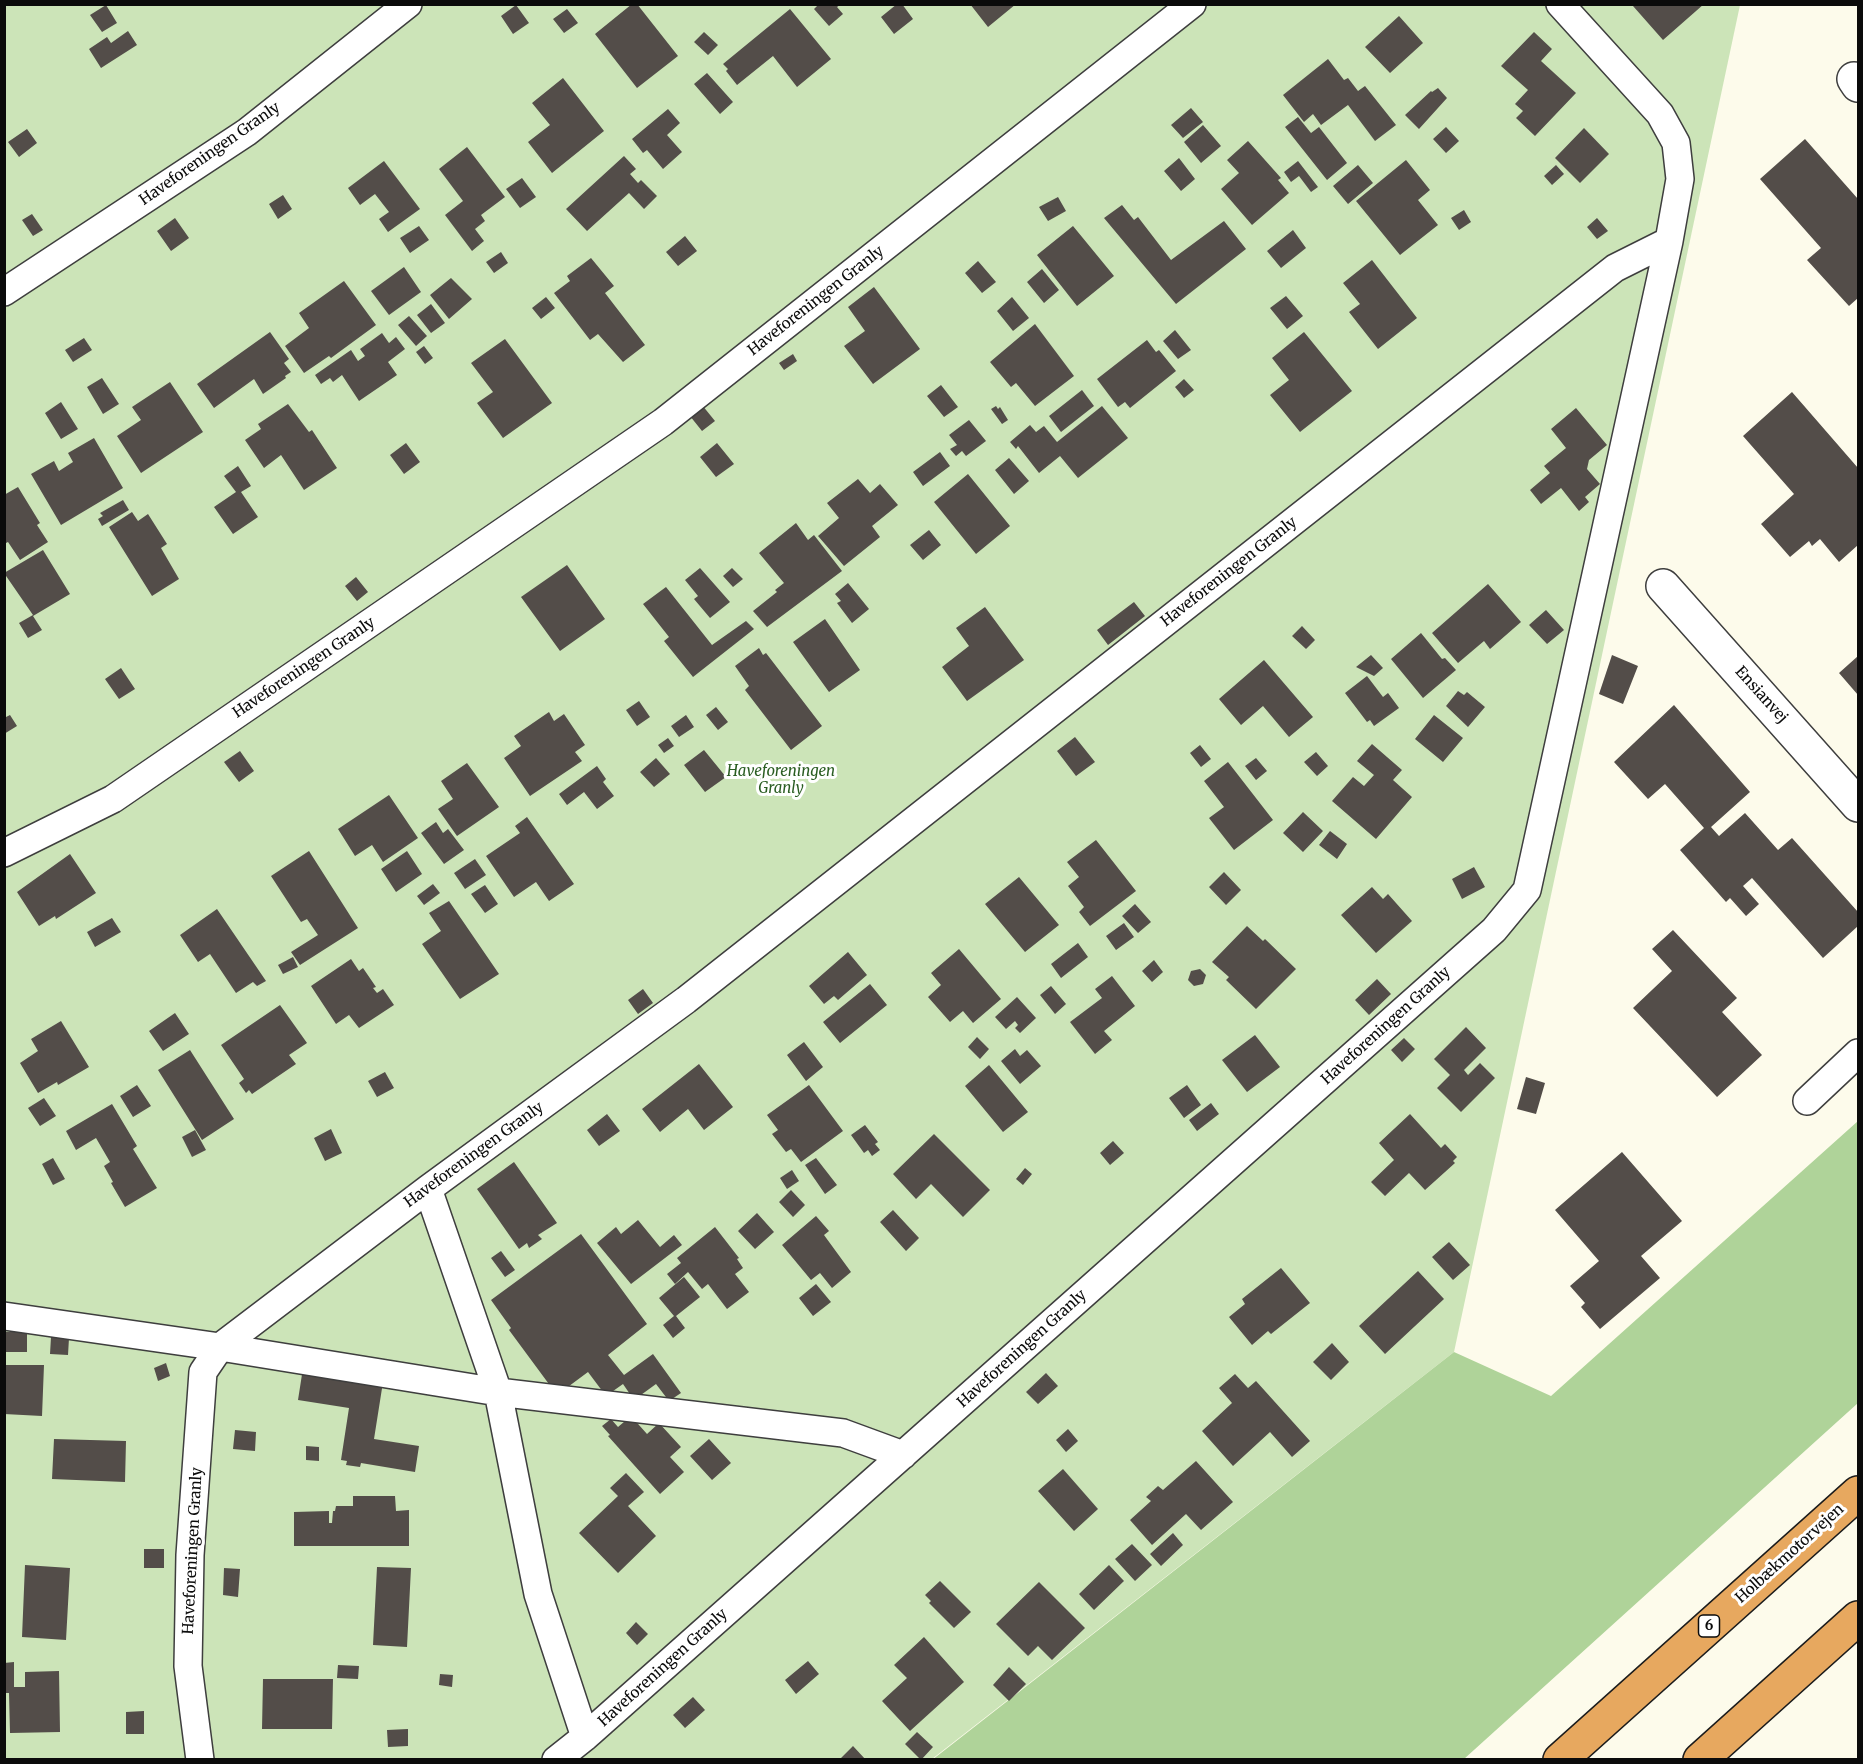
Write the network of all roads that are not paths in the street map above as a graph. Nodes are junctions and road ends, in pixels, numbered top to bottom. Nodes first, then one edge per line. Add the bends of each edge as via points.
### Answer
1 (408, 4) edge
2 (1192, 4) edge
3 (1560, 4) edge
4 (1669, 241) junction
5 (4, 292) edge
6 (1663, 586) dead end
7 (1858, 805) edge
8 (4, 853) edge
9 (1858, 1053) edge
10 (1807, 1101) dead end
11 (428, 1189) junction
12 (4, 1316) edge
13 (220, 1347) junction
14 (498, 1392) junction
15 (903, 1455) junction
16 (1858, 1493) edge
17 (1858, 1618) edge
18 (585, 1737) junction
19 (200, 1760) edge
20 (556, 1760) edge
21 (1560, 1760) edge
22 (1700, 1760) edge

1 - 5 lane, Haveforeningen Granly via 246,132
2 - 8 lane, Haveforeningen Granly via 663,422 113,799
3 - 4 lane, Haveforeningen Granly via 1660,114 1677,143 1680,179
4 - 11 lane, Haveforeningen Granly via 1615,268 686,1000
4 - 15 lane, Haveforeningen Granly via 1527,890 1494,930
6 - 7 street, Ensianvej
9 - 10 lane
11 - 13 lane, Haveforeningen Granly
11 - 14 lane
12 - 13 lane
13 - 14 lane
13 - 19 lane, Haveforeningen Granly via 203,1372 190,1555 188,1666
14 - 15 lane via 843,1433
14 - 18 lane via 538,1594
15 - 18 lane, Haveforeningen Granly
16 - 21 highway, Holbækmotorvejen / 6
17 - 22 highway
18 - 20 lane, Haveforeningen Granly

